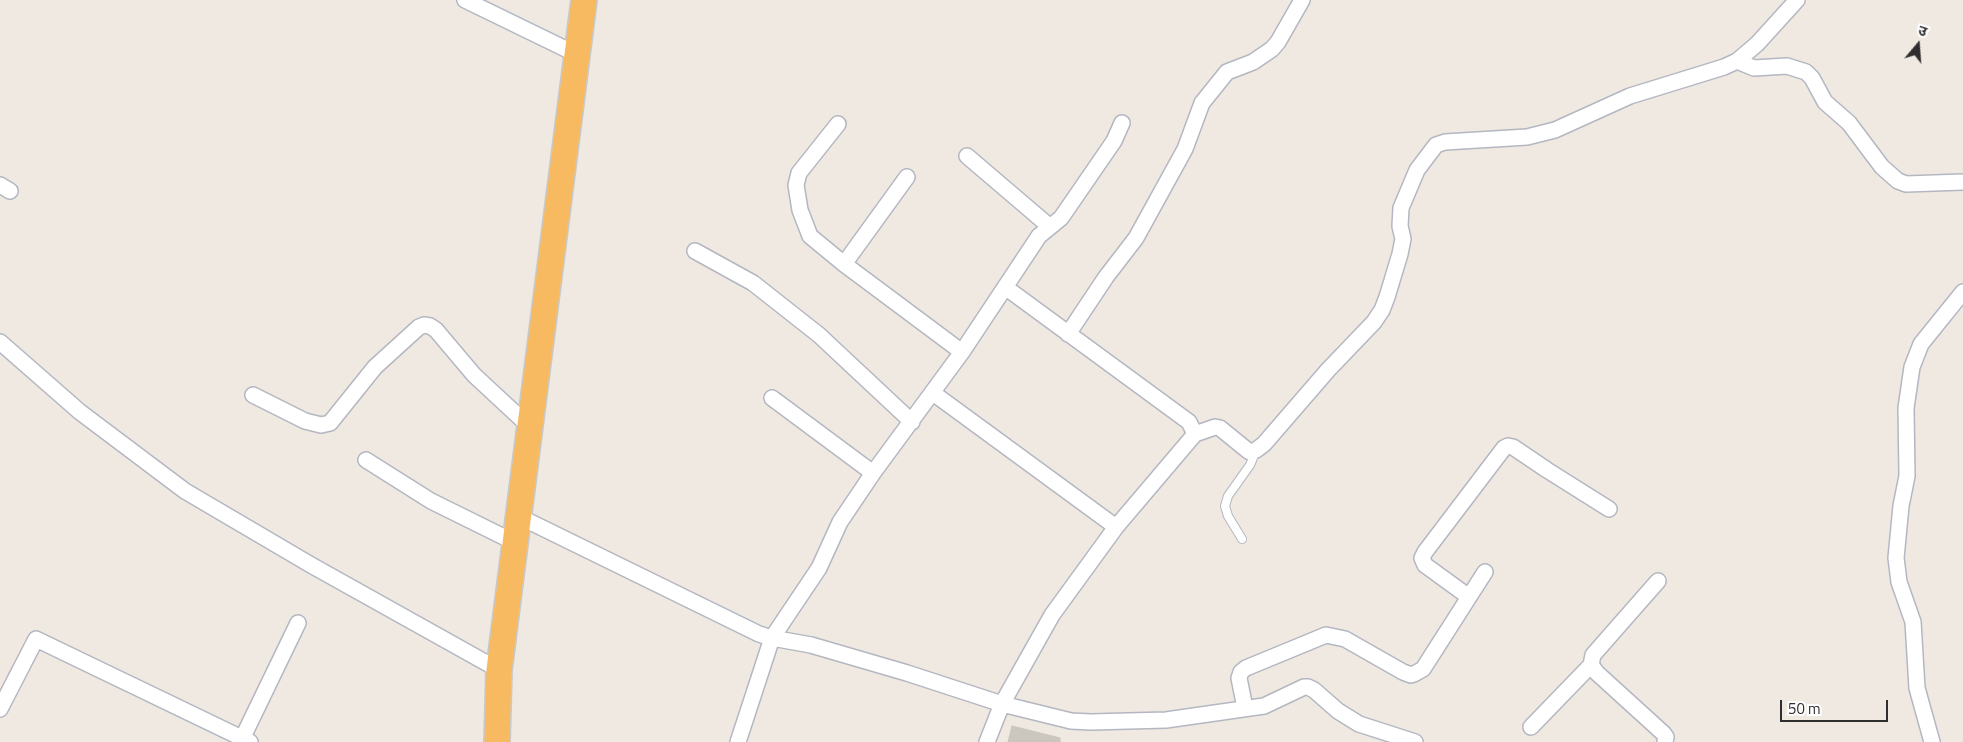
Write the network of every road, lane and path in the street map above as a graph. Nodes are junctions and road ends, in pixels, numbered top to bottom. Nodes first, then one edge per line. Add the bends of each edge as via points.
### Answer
1 (465, 0) edge
2 (584, 0) edge
3 (1302, 0) edge
4 (1797, 0) edge
5 (576, 54) junction
6 (1737, 61) junction
7 (1122, 123) dead end
8 (838, 124) dead end
9 (967, 156) dead end
10 (907, 177) dead end
11 (1963, 182) edge
12 (1050, 226) junction
13 (696, 251) dead end
14 (844, 264) junction
15 (1005, 287) junction
16 (1963, 292) edge
17 (1068, 334) junction
18 (0, 342) edge
19 (962, 352) junction
20 (933, 393) junction
21 (253, 395) dead end
22 (772, 398) dead end
23 (912, 422) junction
24 (530, 427) junction
25 (1195, 434) junction
26 (1256, 450) junction
27 (366, 460) dead end
28 (874, 473) junction
29 (1609, 509) dead end
30 (520, 517) junction
31 (1116, 527) junction
32 (1242, 539) dead end
33 (516, 544) junction
34 (1486, 572) dead end
35 (1658, 582) dead end
36 (1470, 597) junction
37 (298, 623) dead end
38 (772, 638) junction
39 (1591, 665) junction
40 (499, 670) junction
41 (1002, 704) junction
42 (1245, 708) junction
43 (0, 709) edge
44 (1531, 727) dead end
45 (246, 740) edge
46 (497, 742) edge
47 (738, 742) edge
48 (987, 742) edge
49 (1415, 742) edge
50 (1665, 742) edge
51 (1932, 742) edge

1 - 5 street
2 - 5 highway
3 - 17 street via 1272,49 1253,62 1227,72 1202,103 1185,149 1136,238 1106,276
4 - 6 street
5 - 24 highway
6 - 11 street via 1754,68 1786,66 1806,72 1825,102 1849,123 1882,167 1898,181 1906,184
6 - 26 street via 1630,96 1555,130 1527,137 1436,145 1417,170 1401,208 1403,239 1382,310
7 - 12 street via 1114,141 1061,218
8 - 14 street via 799,173 796,185 800,210 810,236
9 - 12 street
10 - 14 street
12 - 15 street via 1039,236
13 - 23 street via 753,283 819,335
14 - 19 street
15 - 17 street
15 - 19 street
16 - 51 street via 1921,344 1912,367 1906,408 1907,476 1896,558 1899,582 1913,622 1917,688
17 - 25 street via 1189,422
18 - 40 street via 80,412 185,491
19 - 20 street
20 - 23 street
20 - 31 street
21 - 24 street via 305,421 321,425 330,423 375,367 424,325 436,330 474,374
22 - 28 street
23 - 28 street
24 - 30 highway
25 - 26 street via 1220,428 1250,452
25 - 31 street
26 - 32 lane via 1250,465 1228,496 1226,506 1228,516
27 - 33 street via 431,501
28 - 38 street via 835,530 819,568
29 - 36 street via 1513,447 1504,448 1422,558 1425,565
30 - 33 highway
30 - 38 street
31 - 41 street via 1052,615
33 - 40 highway
34 - 36 street
35 - 39 street via 1593,655
36 - 42 street via 1423,669 1414,674 1403,672 1345,639 1326,635 1241,672 1238,678
37 - 45 street
38 - 41 street via 811,645
38 - 47 street
39 - 44 street
39 - 50 street via 1663,733
40 - 46 highway
41 - 42 street via 1091,722 1166,720
41 - 48 street
42 - 49 street via 1264,706 1304,687 1314,690 1359,724
43 - 45 street via 36,639

